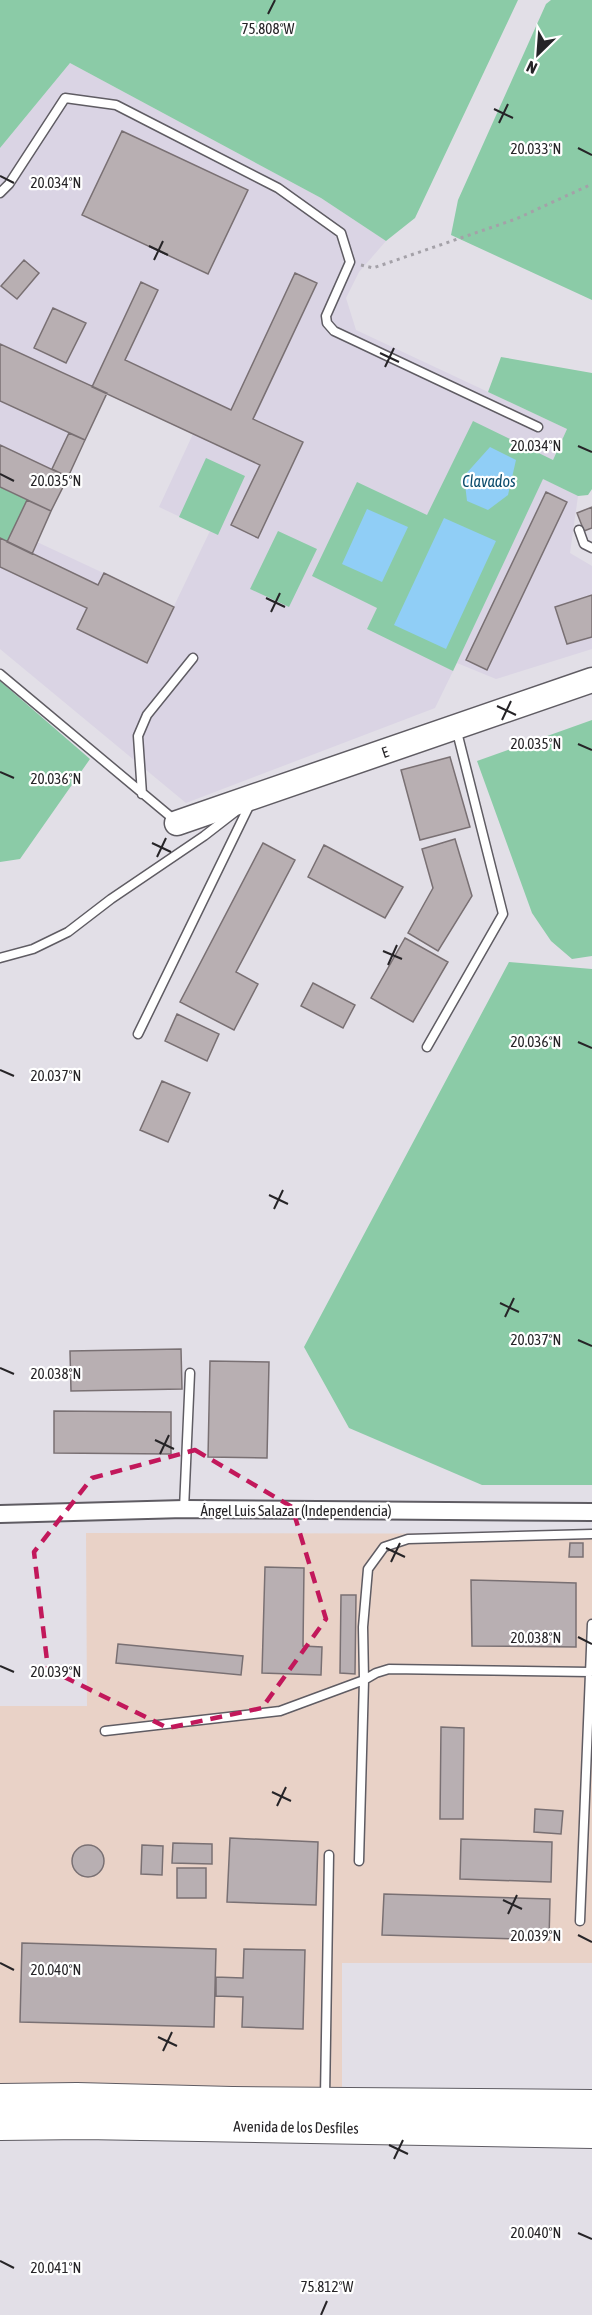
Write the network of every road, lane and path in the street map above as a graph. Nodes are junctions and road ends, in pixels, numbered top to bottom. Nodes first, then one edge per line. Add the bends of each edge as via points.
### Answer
1 (592, 184) edge
2 (0, 194) edge
3 (373, 268) dead end
4 (538, 427) dead end
5 (579, 530) dead end
6 (592, 548) edge
7 (193, 658) dead end
8 (0, 674) edge
9 (592, 680) edge
10 (456, 728) junction
11 (142, 794) junction
12 (254, 796) junction
13 (177, 823) joint
14 (0, 958) edge
15 (138, 1034) dead end
16 (427, 1047) dead end
17 (190, 1373) dead end
18 (184, 1509) junction
19 (592, 1512) edge
20 (0, 1514) edge
21 (592, 1534) edge
22 (592, 1624) edge
23 (590, 1672) junction
24 (364, 1680) junction
25 (105, 1731) dead end
26 (329, 1855) dead end
27 (359, 1861) dead end
28 (580, 1921) dead end
29 (0, 2100) edge
30 (592, 2106) edge
31 (325, 2115) junction
32 (0, 2124) edge
33 (592, 2132) edge

1 - 3 path via 516,219
2 - 4 lane via 65,98 116,105 278,188 341,233 350,262 326,316 334,331
5 - 6 lane via 584,544
7 - 11 lane via 147,715 138,736
8 - 11 lane
9 - 10 street, E
10 - 12 street, E
10 - 16 lane via 503,914
11 - 13 lane
12 - 13 street, E
12 - 14 lane via 68,932 33,949
12 - 15 lane
17 - 18 lane
18 - 19 street, Ángel Luis Salazar (Independencia)
18 - 20 street, Ángel Luis Salazar (Independencia)
21 - 24 lane via 408,1539 384,1547 369,1569 363,1627
22 - 23 lane
23 - 24 lane via 389,1669
23 - 28 lane
24 - 25 lane via 280,1711
24 - 27 lane
26 - 31 lane
29 - 31 highway, Avenida de los Desfiles via 77,2099
30 - 31 highway, Avenida de los Desfiles
31 - 32 highway, Avenida de los Desfiles
31 - 33 highway, Avenida de los Desfiles

